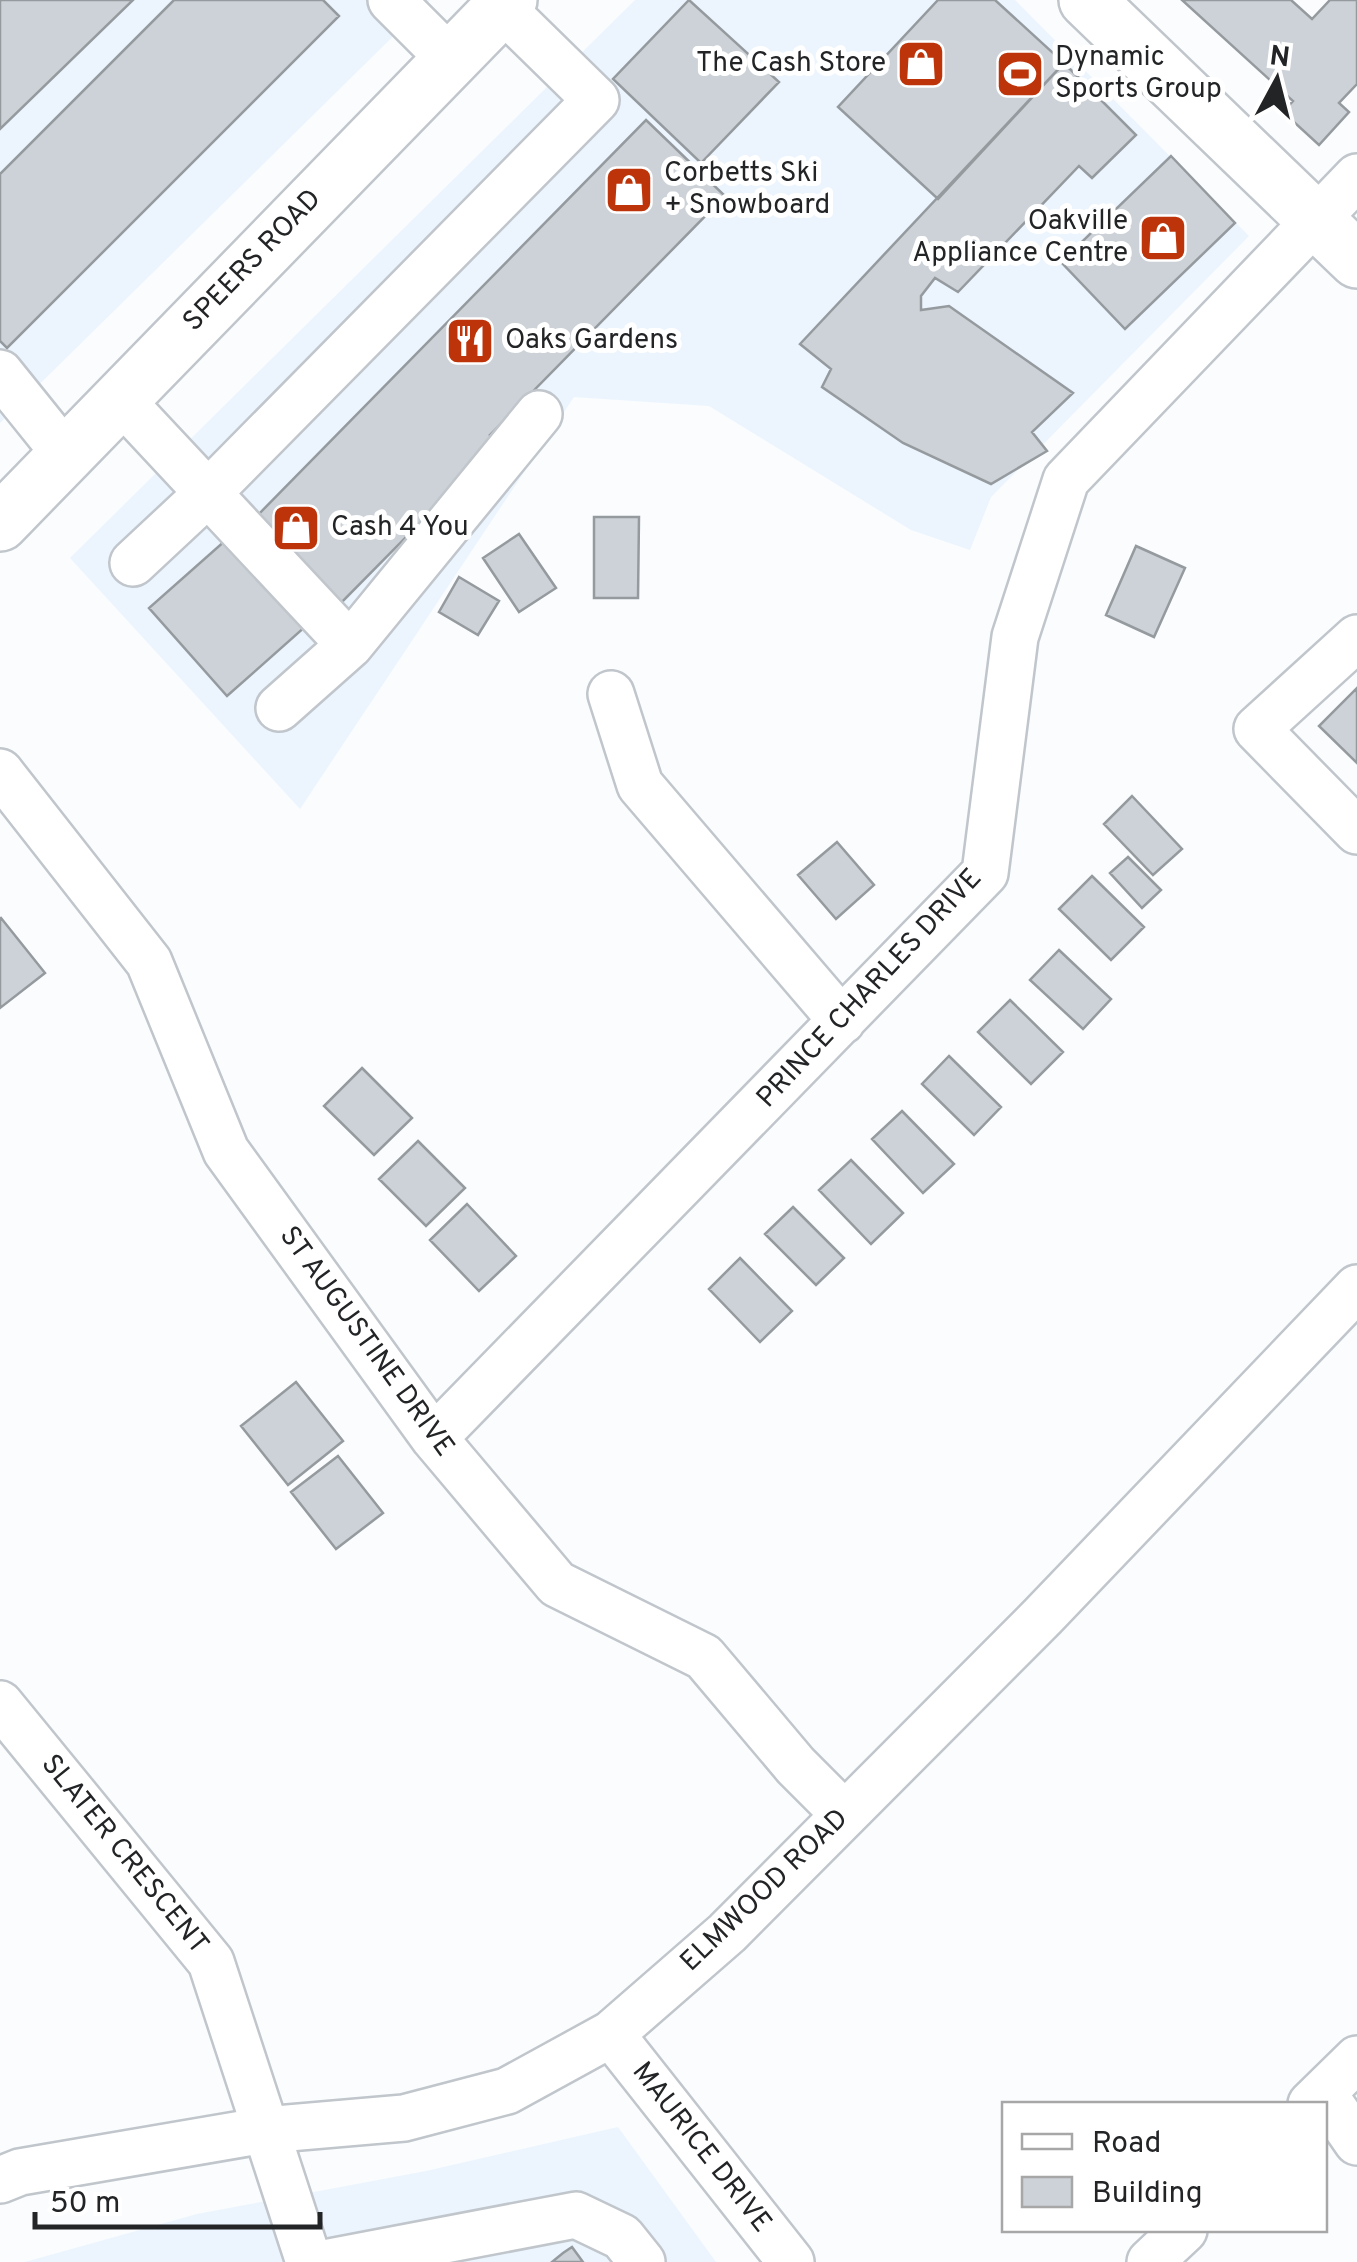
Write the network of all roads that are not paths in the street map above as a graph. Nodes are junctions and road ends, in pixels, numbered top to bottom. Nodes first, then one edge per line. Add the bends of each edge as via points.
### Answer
1 (391, 0) edge
2 (1086, 0) edge
3 (505, 4) edge
4 (449, 58) junction
5 (1357, 177) edge
6 (1314, 217) junction
7 (1357, 260) edge
8 (0, 373) edge
9 (120, 399) junction
10 (539, 414) dead end
11 (66, 454) junction
12 (208, 493) junction
13 (0, 523) edge
14 (133, 563) dead end
15 (1357, 638) edge
16 (350, 645) junction
17 (611, 694) dead end
18 (279, 708) dead end
19 (0, 772) edge
20 (1357, 832) edge
21 (842, 1021) junction
22 (1357, 1288) edge
23 (434, 1438) junction
24 (0, 1704) edge
25 (844, 1814) junction
26 (611, 2034) junction
27 (1357, 2059) edge
28 (1317, 2099) edge
29 (1327, 2110) edge
30 (266, 2130) junction
31 (1357, 2142) edge
32 (0, 2180) edge
33 (1182, 2232) edge
34 (309, 2262) edge
35 (329, 2262) edge
36 (642, 2262) edge
37 (792, 2262) edge
38 (1150, 2262) edge

1 - 4 street
2 - 6 main road
3 - 4 main road, SPEERS ROAD
3 - 12 street via 596,100
4 - 9 main road, SPEERS ROAD
5 - 6 street, PRINCE CHARLES DRIVE
6 - 7 main road
6 - 21 street, PRINCE CHARLES DRIVE via 1272,269 1066,480 1016,637 985,873
8 - 11 street
9 - 11 main road, SPEERS ROAD
9 - 12 street
10 - 16 street
11 - 13 main road, SPEERS ROAD
12 - 14 street
12 - 16 street
15 - 20 street via 1257,729
16 - 18 street
17 - 21 street via 640,785
19 - 23 street, ST AUGUSTINE DRIVE via 149,962 226,1151
21 - 23 street, PRINCE CHARLES DRIVE
22 - 25 street, ELMWOOD ROAD
23 - 25 street, ST AUGUSTINE DRIVE via 557,1584 704,1657
24 - 30 street, SLATER CRESCENT via 211,1962
25 - 26 street, ELMWOOD ROAD via 727,1933
26 - 30 street, ELMWOOD ROAD via 507,2091 404,2118
26 - 37 street, MAURICE DRIVE
27 - 28 street
29 - 31 street
30 - 32 street, ELMWOOD ROAD
30 - 34 street, SLATER CRESCENT
33 - 38 street
35 - 36 street via 576,2215 622,2237

